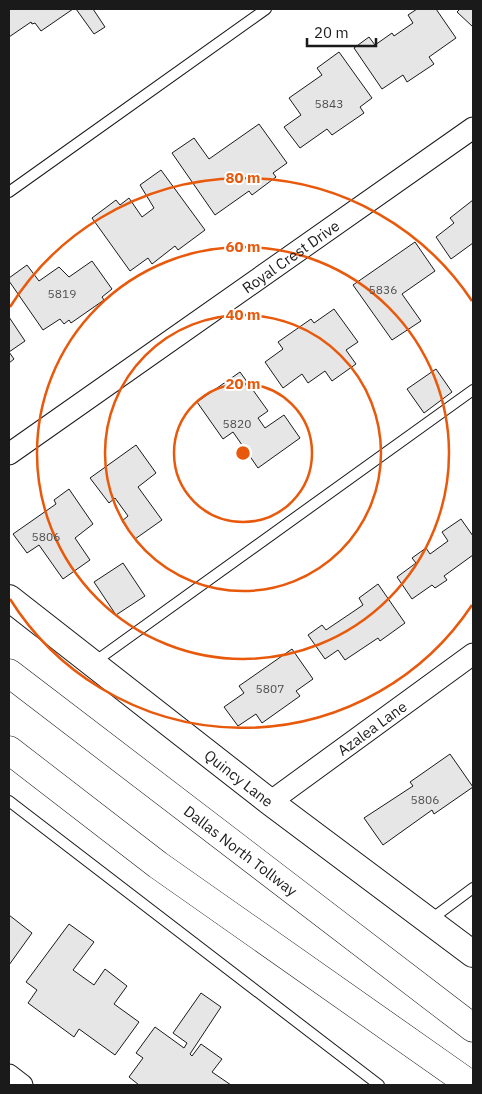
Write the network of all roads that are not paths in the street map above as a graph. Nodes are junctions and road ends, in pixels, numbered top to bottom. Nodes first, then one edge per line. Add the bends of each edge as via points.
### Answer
1 (266, 9) edge
2 (473, 128) edge
3 (9, 192) edge
4 (473, 390) edge
5 (9, 454) edge
6 (9, 598) edge
7 (473, 654) edge
8 (92, 663) junction
9 (9, 673) edge
10 (9, 750) edge
11 (9, 801) edge
12 (270, 802) junction
13 (473, 888) edge
14 (429, 921) junction
15 (473, 954) edge
16 (468, 1022) edge
17 (426, 1054) junction
18 (9, 1075) edge
19 (22, 1085) edge
20 (379, 1085) edge
21 (458, 1085) edge
22 (471, 1085) edge

1 - 3 lane
2 - 5 street, Royal Crest Drive
4 - 8 lane
6 - 8 street, Quincy Lane
7 - 12 street, Azalea Lane
8 - 12 street, Quincy Lane
9 - 16 highway, Dallas North Tollway
10 - 17 highway via 158,865
11 - 20 lane
12 - 14 street, Quincy Lane
13 - 14 lane
14 - 15 street, Quincy Lane
17 - 21 highway
17 - 22 highway
18 - 19 street

